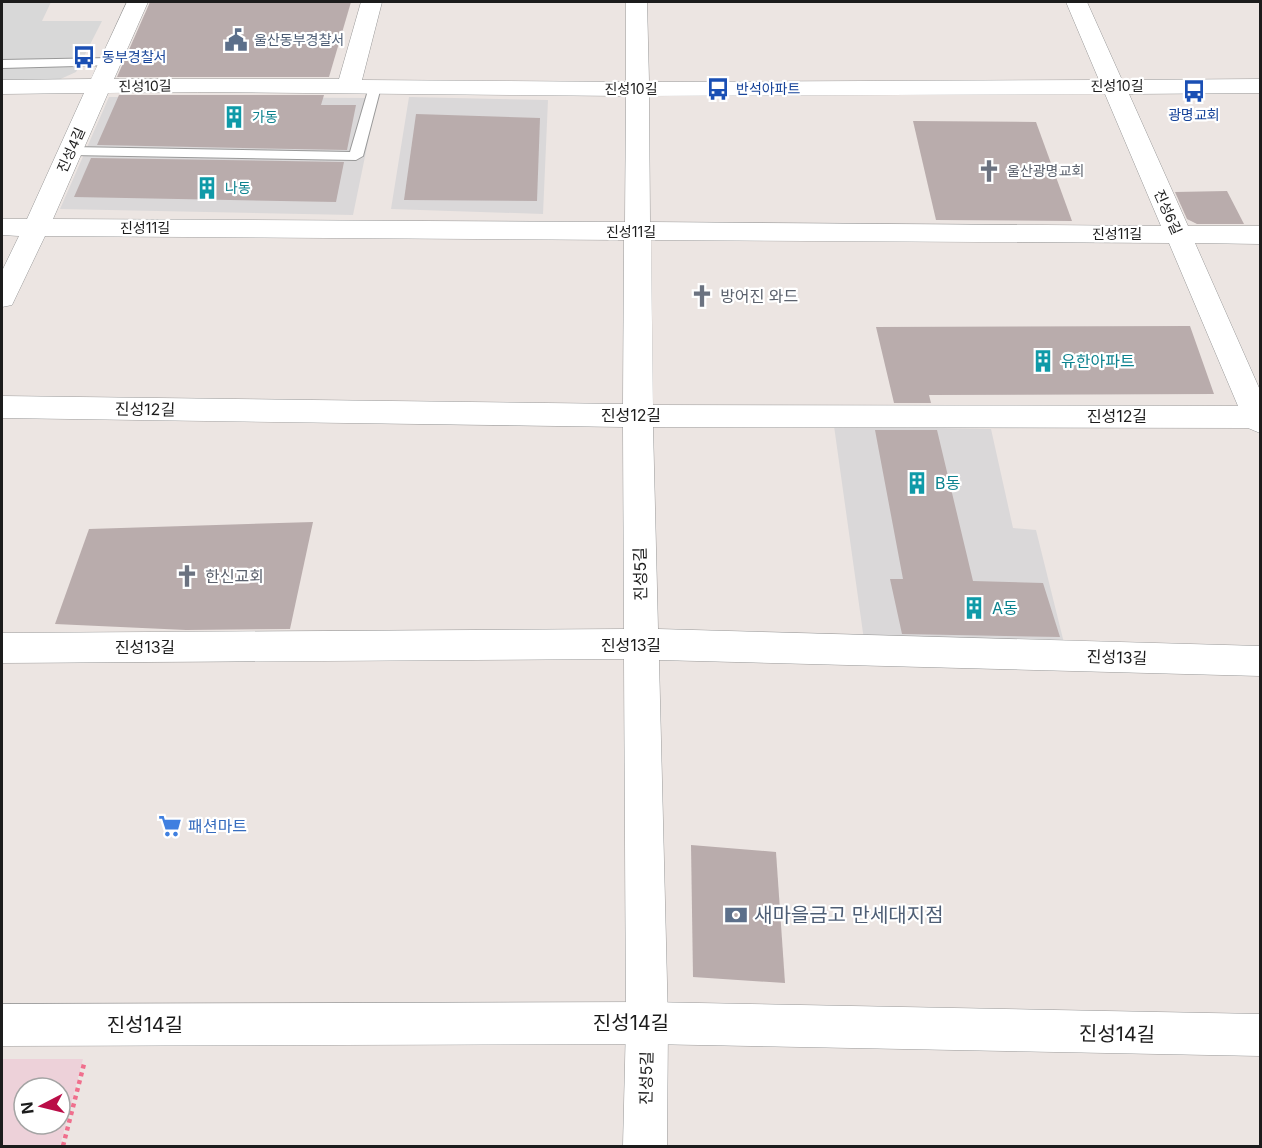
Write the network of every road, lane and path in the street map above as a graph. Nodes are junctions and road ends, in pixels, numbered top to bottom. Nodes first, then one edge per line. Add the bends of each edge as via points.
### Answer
1 (137, 2) edge
2 (372, 2) edge
3 (637, 2) edge
4 (1077, 2) edge
5 (110, 62) junction
6 (2, 64) edge
7 (99, 86) junction
8 (1113, 86) junction
9 (1260, 86) edge
10 (2, 87) edge
11 (348, 87) junction
12 (375, 87) junction
13 (638, 89) junction
14 (71, 151) junction
15 (2, 227) edge
16 (36, 227) junction
17 (639, 232) junction
18 (1178, 234) junction
19 (1260, 235) edge
20 (2, 298) edge
21 (2, 407) edge
22 (638, 416) junction
23 (1260, 418) edge
24 (641, 644) junction
25 (2, 648) edge
26 (1260, 661) edge
27 (647, 1023) junction
28 (2, 1025) edge
29 (93, 1025) junction
30 (1260, 1035) edge
31 (63, 1146) edge
32 (645, 1146) edge

1 - 5 street, 진성4길
2 - 11 street
3 - 13 street, 진성5길
4 - 8 street, 진성6길
5 - 6 lane
5 - 7 street, 진성4길
7 - 10 street, 진성10길
7 - 11 street, 진성10길
7 - 14 street, 진성4길
8 - 9 street, 진성10길
8 - 13 street, 진성10길
8 - 18 street, 진성6길
11 - 12 street, 진성10길
12 - 13 street, 진성10길
12 - 14 lane via 356,156
13 - 17 street, 진성5길
14 - 16 street, 진성4길
15 - 16 street, 진성11길
16 - 17 street, 진성11길
16 - 20 street, 진성4길
17 - 18 street, 진성11길
17 - 22 street, 진성5길
18 - 19 street, 진성11길
18 - 23 street, 진성6길
21 - 22 street, 진성12길
22 - 23 street, 진성12길
22 - 24 street, 진성5길
24 - 25 street, 진성13길
24 - 26 street, 진성13길
24 - 27 street, 진성5길
27 - 29 street, 진성14길
27 - 30 street, 진성14길
27 - 32 street, 진성5길
28 - 29 street, 진성14길
29 - 31 path

